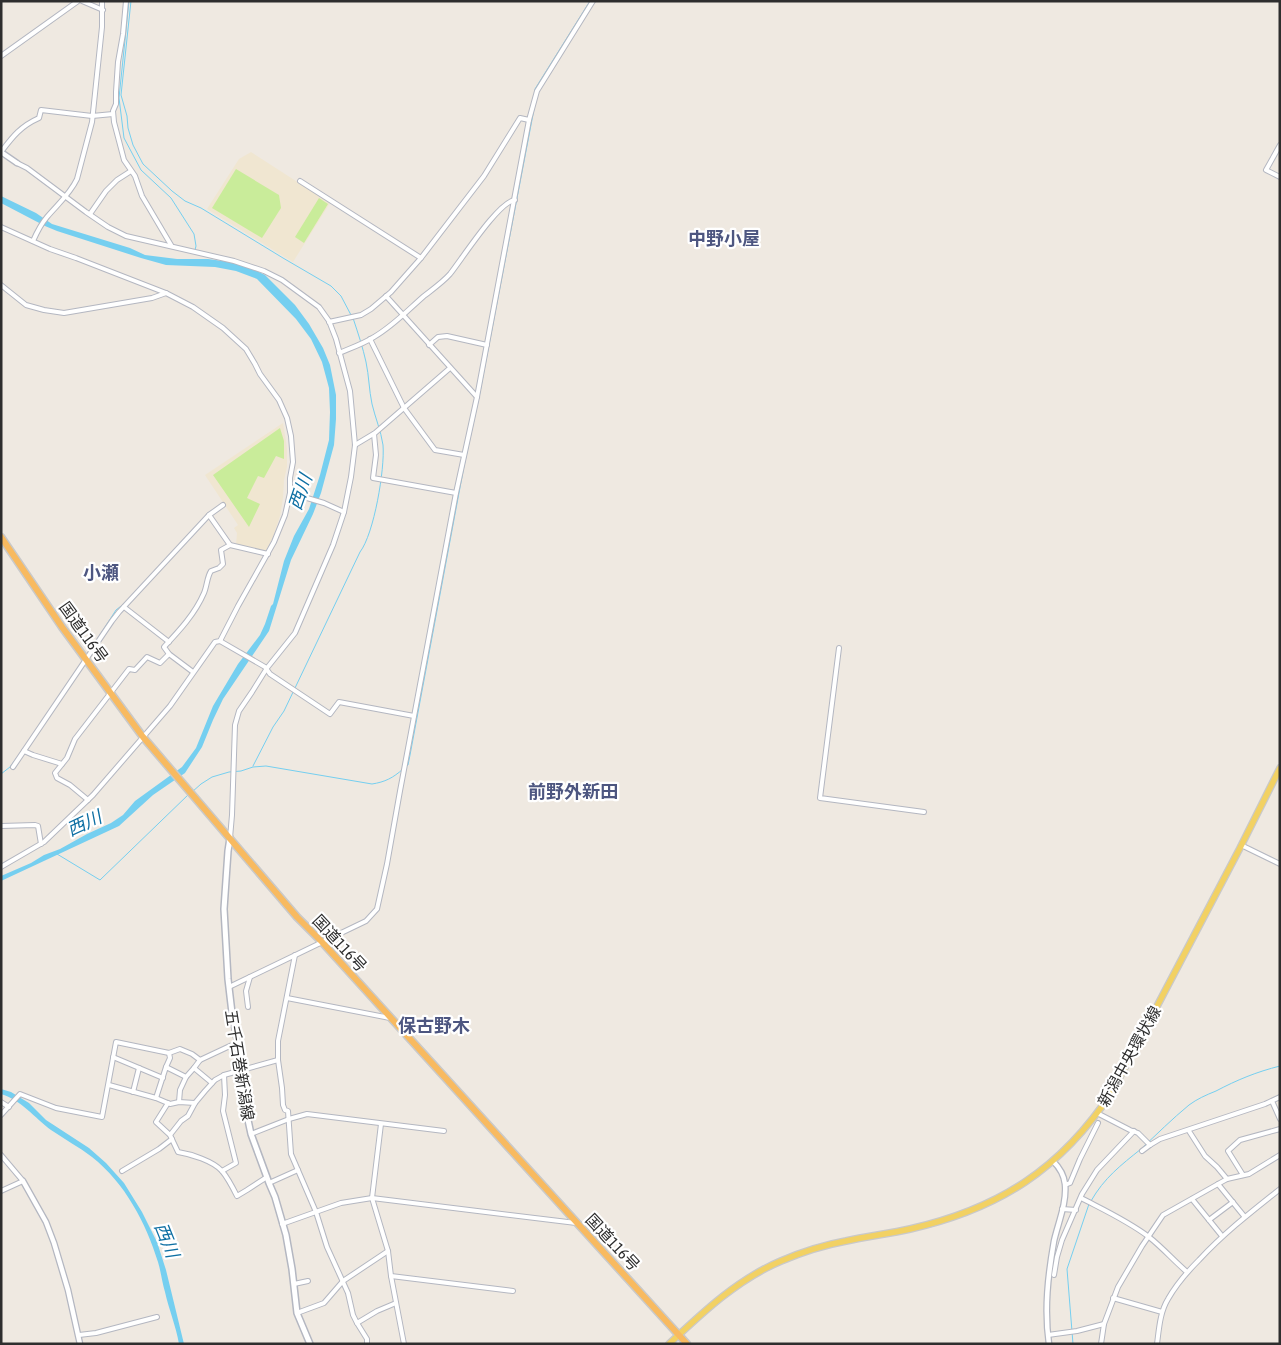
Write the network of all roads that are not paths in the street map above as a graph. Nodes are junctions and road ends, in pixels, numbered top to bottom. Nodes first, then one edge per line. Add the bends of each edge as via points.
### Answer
1 (78, 1) edge
2 (82, 1) edge
3 (102, 1) edge
4 (126, 1) edge
5 (593, 1) edge
6 (103, 10) junction
7 (1, 56) edge
8 (113, 114) junction
9 (92, 116) junction
10 (529, 120) junction
11 (1280, 145) edge
12 (1, 152) edge
13 (17, 163) joint
14 (131, 171) junction
15 (1280, 178) edge
16 (300, 181) dead end
17 (65, 197) junction
18 (515, 200) junction
19 (90, 214) junction
20 (1, 227) edge
21 (32, 241) junction
22 (171, 245) junction
23 (421, 258) junction
24 (1, 285) edge
25 (166, 293) junction
26 (386, 296) junction
27 (403, 316) junction
28 (329, 322) junction
29 (370, 339) junction
30 (429, 345) junction
31 (487, 345) junction
32 (339, 353) junction
33 (450, 368) junction
34 (477, 397) junction
35 (404, 408) junction
36 (374, 434) junction
37 (355, 445) junction
38 (464, 455) junction
39 (290, 493) junction
40 (456, 494) junction
41 (223, 505) dead end
42 (344, 512) junction
43 (209, 515) junction
44 (1, 537) edge
45 (230, 545) junction
46 (268, 554) junction
47 (124, 607) junction
48 (220, 641) junction
49 (169, 642) junction
50 (839, 648) dead end
51 (169, 654) junction
52 (86, 659) junction
53 (267, 668) junction
54 (192, 672) junction
55 (111, 693) junction
56 (414, 716) junction
57 (143, 737) junction
58 (24, 751) junction
59 (62, 764) junction
60 (12, 768) dead end
61 (1280, 768) edge
62 (1277, 779) edge
63 (88, 800) junction
64 (924, 812) dead end
65 (1, 826) edge
66 (230, 838) junction
67 (41, 844) junction
68 (1241, 845) junction
69 (1280, 864) edge
70 (1, 867) edge
71 (322, 942) junction
72 (295, 955) junction
73 (250, 977) junction
74 (229, 987) junction
75 (286, 998) junction
76 (248, 1007) dead end
77 (390, 1018) junction
78 (238, 1044) junction
79 (169, 1052) junction
80 (113, 1057) junction
81 (200, 1060) junction
82 (278, 1060) junction
83 (166, 1066) junction
84 (139, 1068) junction
85 (194, 1068) junction
86 (240, 1071) junction
87 (224, 1075) junction
88 (186, 1077) junction
89 (163, 1078) junction
90 (212, 1084) junction
91 (108, 1085) junction
92 (133, 1092) junction
93 (1280, 1097) edge
94 (156, 1098) junction
95 (1272, 1101) junction
96 (1, 1102) edge
97 (179, 1102) junction
98 (168, 1103) junction
99 (195, 1104) junction
100 (10, 1106) junction
101 (1097, 1113) junction
102 (1, 1115) edge
103 (1280, 1118) edge
104 (289, 1119) junction
105 (1098, 1123) dead end
106 (381, 1124) junction
107 (1280, 1129) edge
108 (1189, 1130) junction
109 (444, 1131) dead end
110 (1134, 1131) junction
111 (252, 1134) junction
112 (171, 1137) junction
113 (1150, 1145) junction
114 (1142, 1151) dead end
115 (1, 1155) edge
116 (1280, 1156) edge
117 (1053, 1161) junction
118 (298, 1170) junction
119 (122, 1171) dead end
120 (222, 1171) junction
121 (1243, 1175) junction
122 (1227, 1179) junction
123 (268, 1180) junction
124 (23, 1181) junction
125 (1218, 1184) junction
126 (1065, 1185) junction
127 (1280, 1189) edge
128 (1, 1191) edge
129 (372, 1198) junction
130 (1080, 1198) junction
131 (1192, 1199) junction
132 (1232, 1202) junction
133 (1062, 1209) junction
134 (1076, 1210) junction
135 (316, 1212) junction
136 (1244, 1216) junction
137 (1210, 1220) junction
138 (576, 1223) junction
139 (282, 1224) junction
140 (1148, 1236) junction
141 (1222, 1236) junction
142 (388, 1251) junction
143 (1187, 1272) junction
144 (1054, 1275) dead end
145 (391, 1276) junction
146 (343, 1281) junction
147 (308, 1282) dead end
148 (294, 1284) junction
149 (513, 1292) dead end
150 (1113, 1298) junction
151 (396, 1303) junction
152 (1162, 1312) junction
153 (297, 1313) junction
154 (157, 1317) dead end
155 (357, 1323) junction
156 (1104, 1324) junction
157 (679, 1334) junction
158 (79, 1335) junction
159 (1048, 1335) junction
160 (80, 1344) edge
161 (310, 1344) edge
162 (367, 1344) edge
163 (404, 1344) edge
164 (669, 1344) edge
165 (688, 1344) edge
166 (1049, 1344) edge
167 (1101, 1344) edge
168 (1157, 1344) edge

1 - 7 street
2 - 6 street
3 - 6 street
4 - 8 street
5 - 10 street via 537,92
6 - 9 street
8 - 9 street
8 - 14 street via 124,160
9 - 12 street via 41,110 39,118 13,135
9 - 17 street via 77,179
10 - 18 street
10 - 23 street via 520,118 484,176
11 - 15 street via 1266,170
12 - 13 street
13 - 17 street
14 - 19 street via 106,191
14 - 22 street
16 - 23 street
17 - 19 street
17 - 21 street via 48,215
18 - 27 street via 510,200 499,211 449,275
18 - 31 street
19 - 22 street via 126,236
20 - 21 street
21 - 25 street
22 - 28 street via 234,260 264,271 319,307
23 - 26 street
24 - 25 street via 26,305 64,314
25 - 39 street via 194,307 240,343 279,400 291,436
26 - 27 street
26 - 28 street via 361,315
27 - 29 street
27 - 30 street
28 - 32 street
29 - 32 street
29 - 35 street
30 - 31 street via 438,337 447,336
30 - 33 street
31 - 34 street
32 - 37 street via 350,391
33 - 34 street
33 - 35 street
34 - 38 street
35 - 36 street
35 - 38 street via 436,450
36 - 37 street
36 - 40 street via 373,478
37 - 42 street
38 - 40 street
39 - 42 street
39 - 46 street via 285,515
40 - 56 street
41 - 43 street
42 - 53 street via 295,633
43 - 45 street
43 - 47 street
44 - 52 highway, 国道116号
45 - 46 street
45 - 49 street via 221,550 223,564 211,570 197,607
46 - 48 street
47 - 49 street
47 - 52 street
48 - 53 street
48 - 54 street via 215,642
49 - 51 street via 164,647
50 - 64 street via 820,798
51 - 54 street
51 - 55 street via 160,663 147,657 135,670 129,669
52 - 55 highway, 国道116号
52 - 58 street
53 - 56 street via 270,674 330,714 339,702
53 - 66 street via 235,725
54 - 57 street via 170,706
55 - 57 highway, 国道116号
55 - 59 street via 75,739
56 - 71 street via 377,910 366,921
57 - 63 street
57 - 66 highway, 国道116号
58 - 59 street
58 - 60 street
59 - 63 street via 55,773 57,778
61 - 62 main road, 新潟中央環状線
62 - 68 main road, 新潟中央環状線
63 - 67 street
65 - 67 street via 38,826
66 - 71 highway, 国道116号
66 - 74 main road, 五千石巻新潟線 via 224,910
67 - 70 street
68 - 69 street
68 - 101 main road, 新潟中央環状線 via 1112,1092
71 - 72 street
71 - 77 highway, 国道116号
72 - 73 street
72 - 75 street
73 - 74 street
73 - 76 street via 246,991
74 - 78 main road, 五千石巻新潟線
75 - 77 street
75 - 82 street
77 - 138 highway, 国道116号
78 - 81 street
78 - 86 main road, 五千石巻新潟線
79 - 80 street via 116,1042
79 - 81 street via 180,1049
79 - 83 street
80 - 84 street
80 - 91 street
81 - 85 street
82 - 86 street
82 - 104 street via 283,1105
83 - 88 street
83 - 89 street
84 - 89 street
84 - 92 street
85 - 88 street
85 - 90 street
86 - 87 street
86 - 111 main road, 五千石巻新潟線
87 - 90 street
87 - 120 street via 223,1111 236,1163
88 - 97 street
89 - 94 street
90 - 99 street
91 - 92 street
91 - 100 street via 102,1117 56,1108 20,1094
92 - 94 street
93 - 95 street
94 - 98 street
95 - 103 street
95 - 108 street
96 - 100 street
97 - 98 street
97 - 99 street
98 - 112 street via 156,1122
99 - 112 street
100 - 102 street
101 - 110 street
101 - 117 main road, 新潟中央環状線
104 - 106 street via 307,1114
104 - 111 street
104 - 118 street via 291,1154
105 - 126 street via 1070,1183
106 - 109 street
106 - 129 street
107 - 121 street via 1240,1140 1228,1151
108 - 113 street
108 - 122 street via 1204,1156
110 - 113 street
110 - 130 street via 1097,1170
111 - 123 main road, 五千石巻新潟線
112 - 119 street via 159,1149
112 - 120 street via 178,1152 192,1154
113 - 114 street
115 - 124 street
116 - 121 street
117 - 126 street via 1062,1173
117 - 157 main road, 新潟中央環状線 via 1021,1186 946,1220 847,1240 780,1262 725,1294
118 - 123 street
118 - 135 street
120 - 123 street via 237,1196
121 - 122 street
122 - 125 street
123 - 139 main road, 五千石巻新潟線
124 - 128 street
124 - 158 street via 54,1243
125 - 131 street
125 - 132 street
126 - 133 street
127 - 136 street
129 - 135 street via 342,1202
129 - 138 street
129 - 142 street
130 - 134 street
130 - 140 street
131 - 137 street
131 - 140 street via 1163,1215
132 - 136 street
132 - 137 street
133 - 134 street
133 - 159 street via 1049,1277
134 - 144 street via 1062,1240
135 - 139 street
135 - 146 street via 327,1247
136 - 141 street
137 - 141 street
138 - 157 highway, 国道116号
139 - 148 main road, 五千石巻新潟線
140 - 143 street
140 - 150 street
141 - 143 street
142 - 145 street
142 - 146 street
143 - 152 street
145 - 149 street
145 - 151 street
146 - 153 street via 324,1303
146 - 155 street
147 - 148 street
148 - 153 main road, 五千石巻新潟線
150 - 152 street
150 - 156 street
151 - 155 street
151 - 163 street
152 - 168 street
153 - 161 main road, 五千石巻新潟線
154 - 158 street
155 - 162 street
156 - 159 street
156 - 167 street
157 - 164 main road, 新潟中央環状線
157 - 165 highway, 国道116号
158 - 160 street
159 - 166 street

